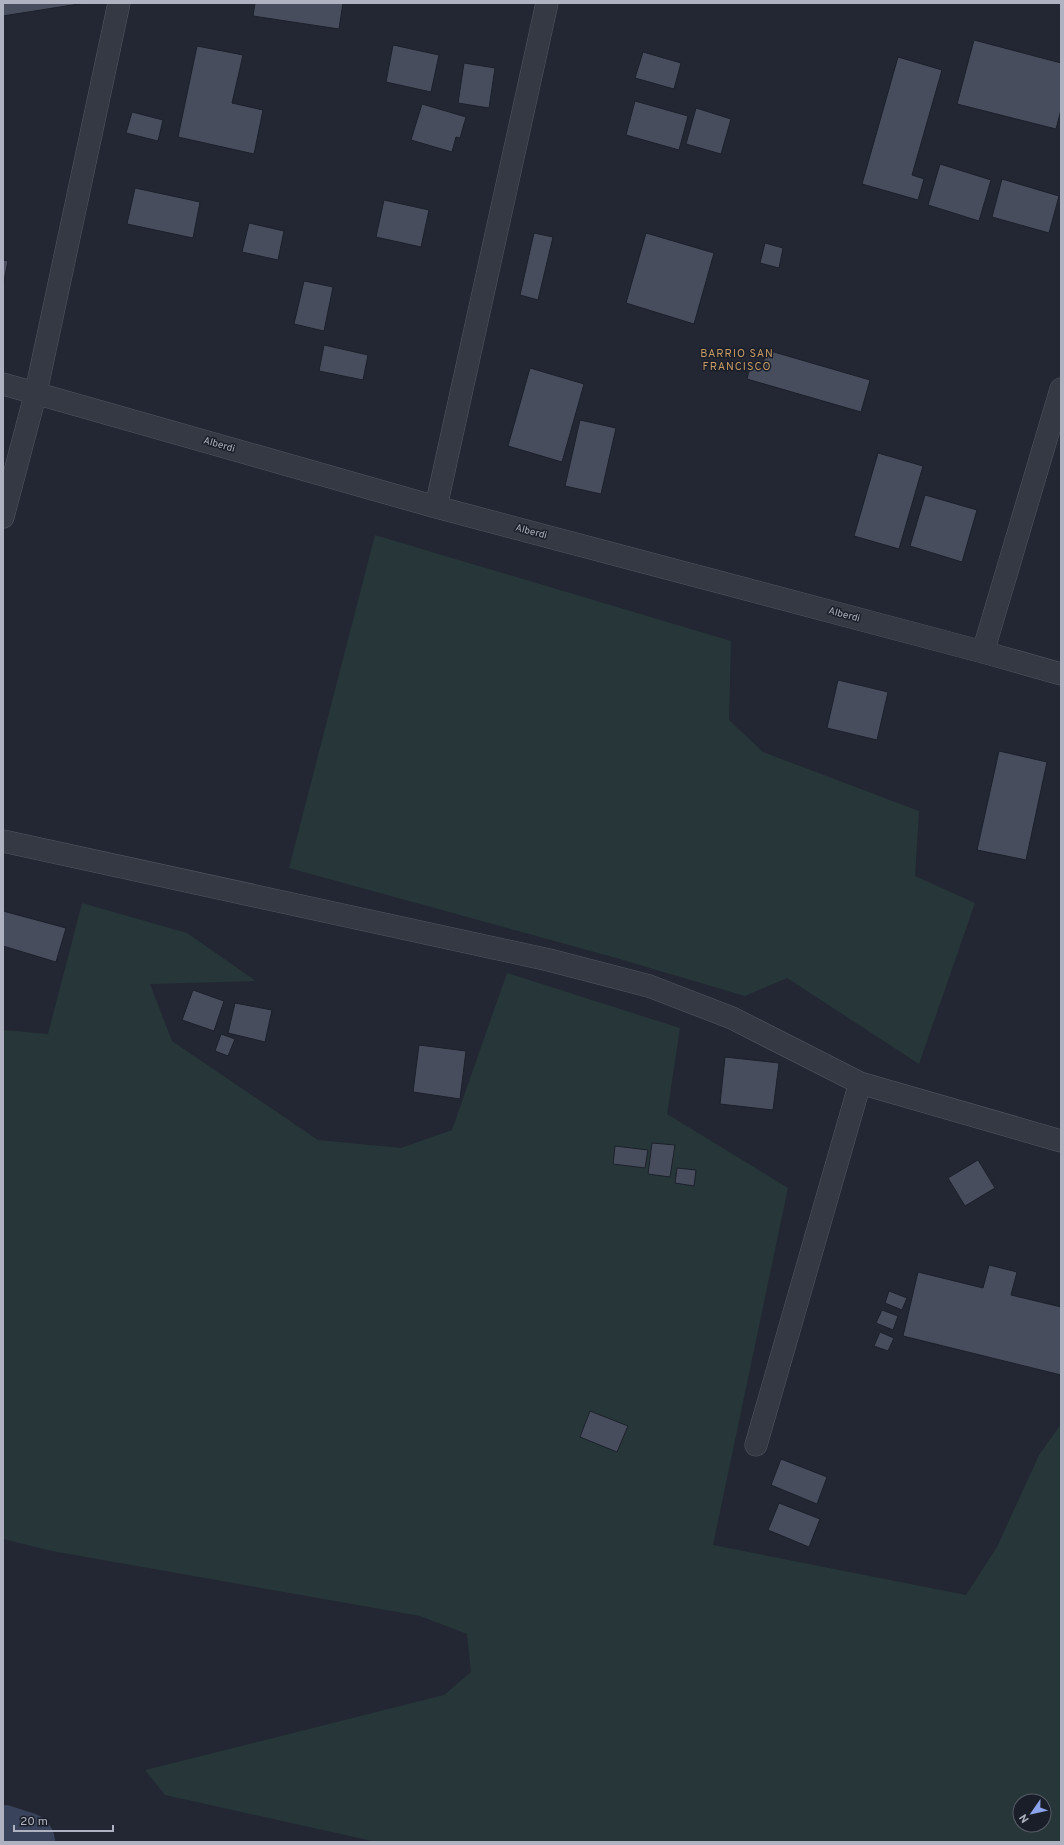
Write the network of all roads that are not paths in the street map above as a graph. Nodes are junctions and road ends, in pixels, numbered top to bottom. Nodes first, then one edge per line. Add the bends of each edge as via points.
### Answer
1 (119, 3) edge
2 (547, 3) edge
3 (3, 384) edge
4 (1061, 389) edge
5 (36, 392) junction
6 (436, 507) junction
7 (3, 517) edge
8 (983, 652) junction
9 (1061, 674) edge
10 (3, 841) edge
11 (860, 1083) junction
12 (1061, 1141) edge
13 (756, 1445) dead end

1 - 5 street
2 - 6 street
3 - 5 street, Alberdi
4 - 8 street
5 - 6 street, Alberdi
5 - 7 street
6 - 8 street, Alberdi
8 - 9 street, Alberdi
10 - 11 street via 548,960 649,986 732,1018
11 - 12 street
11 - 13 street

